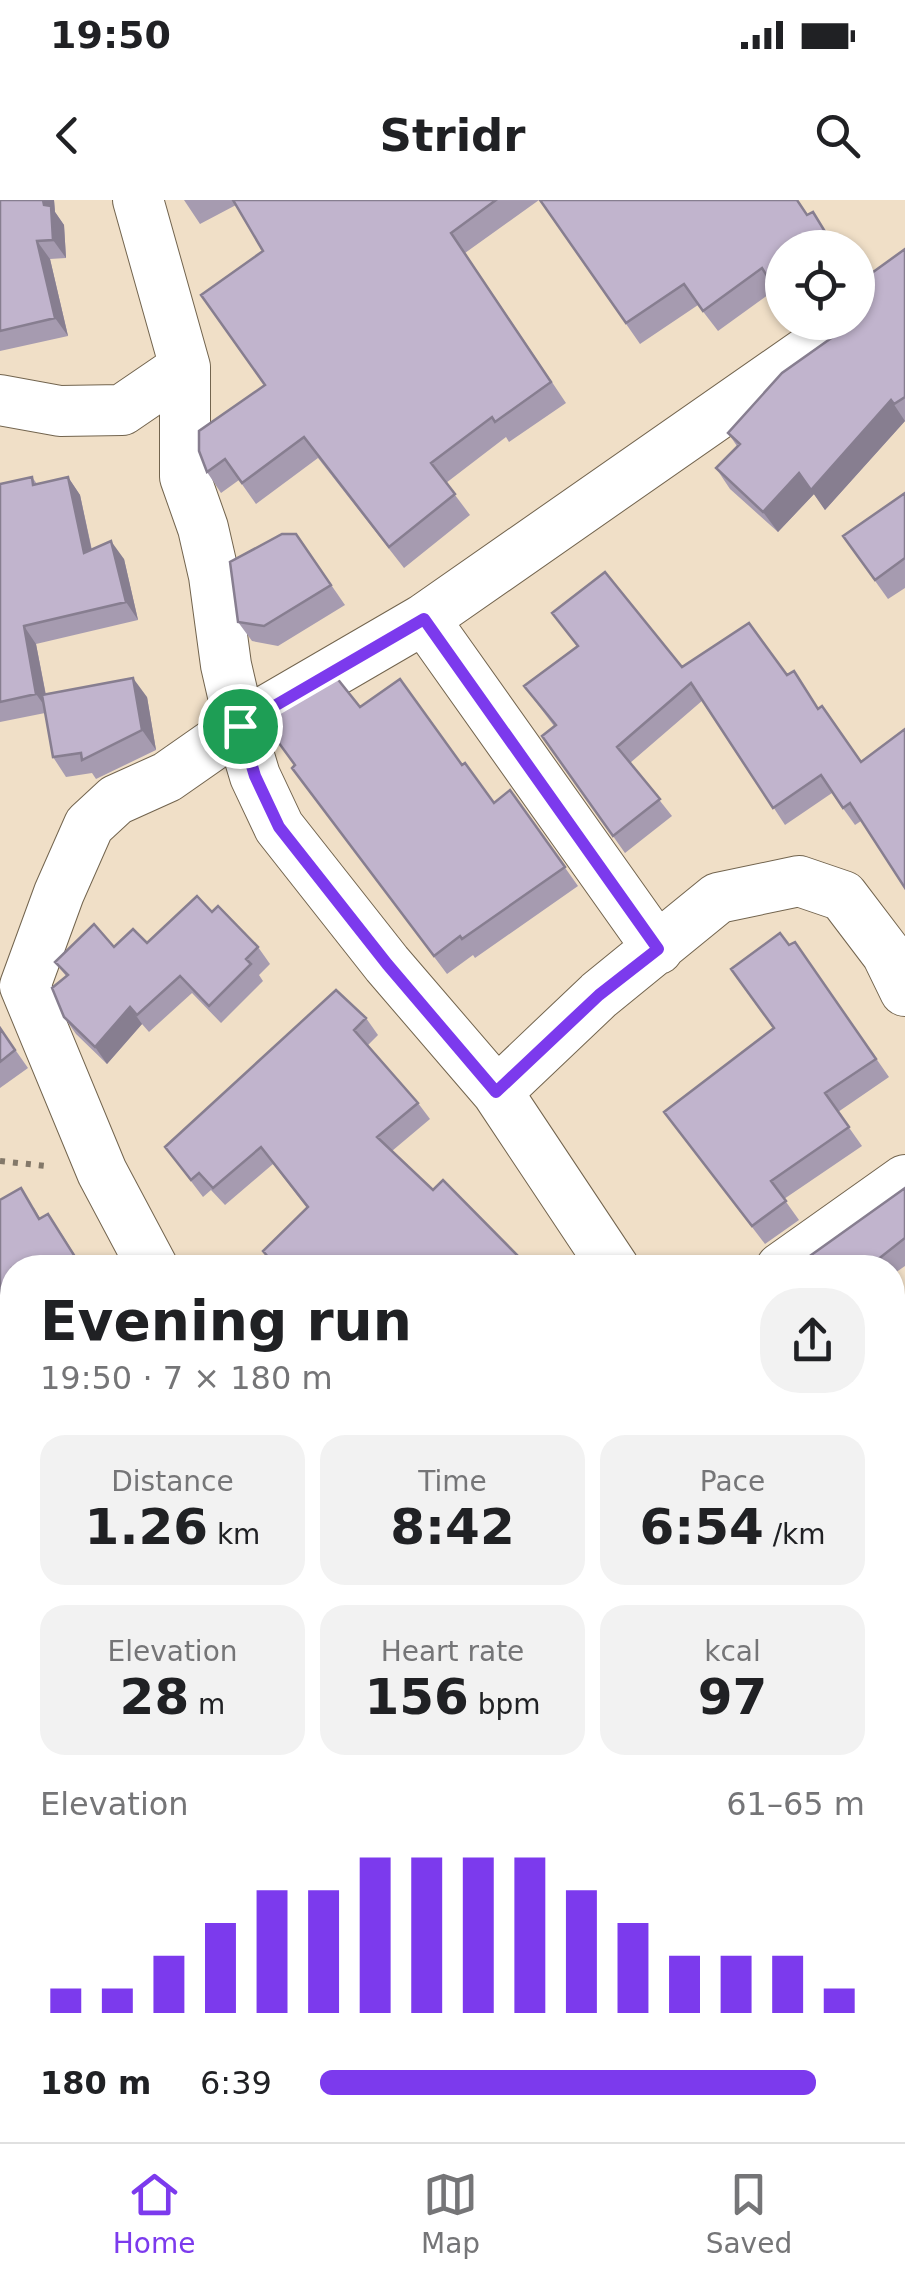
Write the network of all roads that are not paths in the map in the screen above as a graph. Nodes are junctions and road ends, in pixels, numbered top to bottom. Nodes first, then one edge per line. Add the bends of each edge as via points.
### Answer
1 (138, 200) edge
2 (824, 340) edge
3 (185, 367) junction
4 (0, 400) edge
5 (424, 619) junction
6 (240, 726) junction
7 (658, 949) junction
8 (902, 978) edge
9 (496, 1092) junction
10 (905, 1180) edge
11 (146, 1255) edge
12 (605, 1255) edge
13 (799, 1255) edge

1 - 3 street
2 - 5 street
3 - 4 street via 122,410 60,412
3 - 6 street via 185,477 214,576
5 - 6 street
5 - 7 street
6 - 9 street via 279,827
6 - 11 street via 167,776 116,800 89,825 25,986 102,1172
7 - 8 street via 718,898 799,881 843,896
7 - 9 street
9 - 12 street
10 - 13 street

